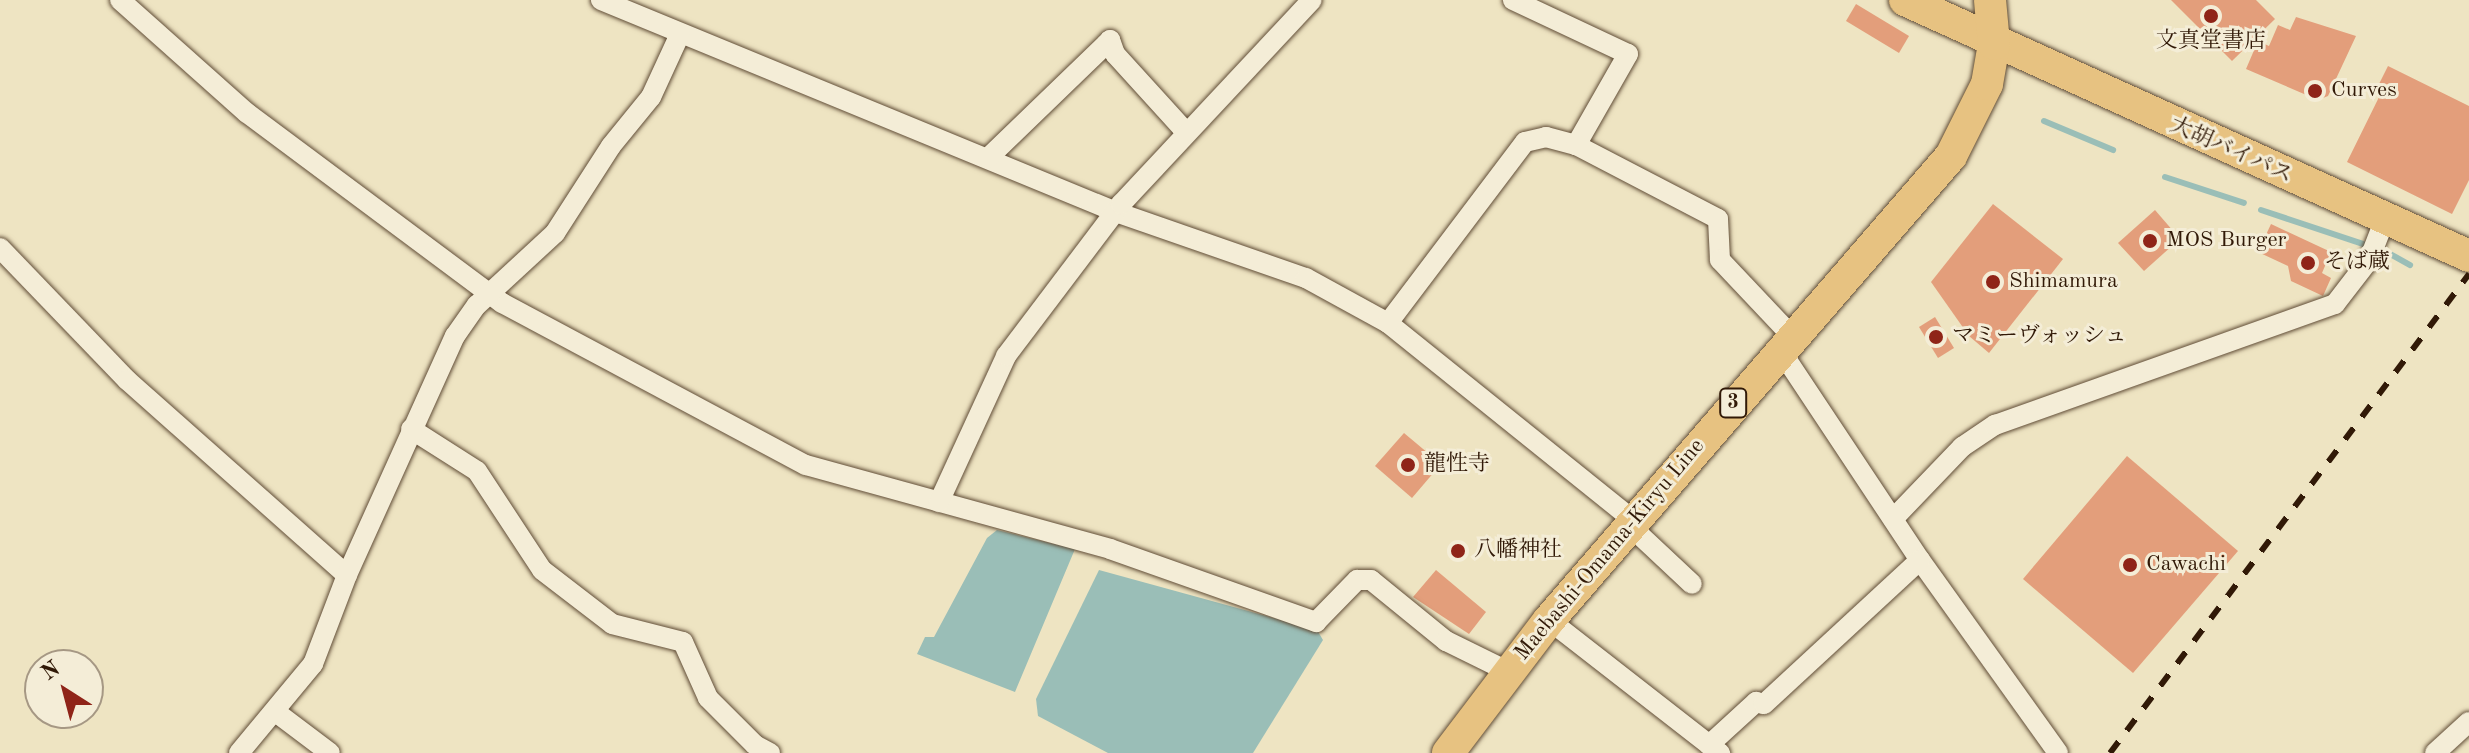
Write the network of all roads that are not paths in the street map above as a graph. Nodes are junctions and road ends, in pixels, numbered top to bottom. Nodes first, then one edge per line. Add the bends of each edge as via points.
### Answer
1 (120, 0) edge
2 (601, 0) edge
3 (1312, 0) edge
4 (1513, 0) edge
5 (1905, 0) edge
6 (1990, 0) edge
7 (680, 34) junction
8 (1994, 44) junction
9 (1186, 132) junction
10 (1576, 145) junction
11 (988, 158) junction
12 (1116, 212) junction
13 (2385, 219) junction
14 (0, 248) edge
15 (2469, 256) edge
16 (489, 293) junction
17 (1388, 323) junction
18 (1785, 342) junction
19 (411, 429) junction
20 (939, 502) junction
21 (1893, 519) junction
22 (1631, 523) junction
23 (1920, 560) junction
24 (347, 575) junction
25 (1692, 584) dead end
26 (1549, 620) junction
27 (1509, 672) junction
28 (277, 713) junction
29 (2469, 722) edge
30 (1715, 749) edge
31 (239, 753) edge
32 (330, 753) edge
33 (770, 753) edge
34 (1448, 753) edge
35 (2058, 753) edge
36 (2435, 753) edge

1 - 16 street via 247,113
2 - 7 street
3 - 9 street
4 - 10 street via 1628,54
5 - 8 main road, 大胡バイパス
6 - 8 main road, Maebashi-Omama-Kiryu Line
7 - 11 street
7 - 16 street via 651,97 611,146 555,233
8 - 13 main road, 大胡バイパス
8 - 18 main road, Maebashi-Omama-Kiryu Line / 3 via 1987,84 1951,156
9 - 11 street via 1115,54 1110,40
9 - 12 street
10 - 17 street via 1546,137 1525,142
10 - 18 street via 1718,219 1720,260
11 - 12 street
12 - 17 street via 1306,278
12 - 20 street via 1006,356
13 - 15 main road, 大胡バイパス
13 - 21 street via 2369,260 2335,304 1995,425 1962,447
14 - 24 street via 127,380
16 - 19 street via 455,336
16 - 20 street via 806,465
17 - 22 street
18 - 21 street
18 - 22 main road, Maebashi-Omama-Kiryu Line / 3
19 - 24 street
19 - 33 street via 477,471 542,570 612,624 683,642 708,698
20 - 27 street via 1110,549 1316,622 1357,580 1371,580 1446,641
21 - 23 street
22 - 25 street
22 - 26 main road, Maebashi-Omama-Kiryu Line / 3
23 - 30 street via 1764,704 1756,702
23 - 35 street
24 - 28 street via 313,664
26 - 27 main road, Maebashi-Omama-Kiryu Line / 3
26 - 30 street
27 - 34 main road, Maebashi-Omama-Kiryu Line / 3
28 - 31 street
28 - 32 street
29 - 36 street

